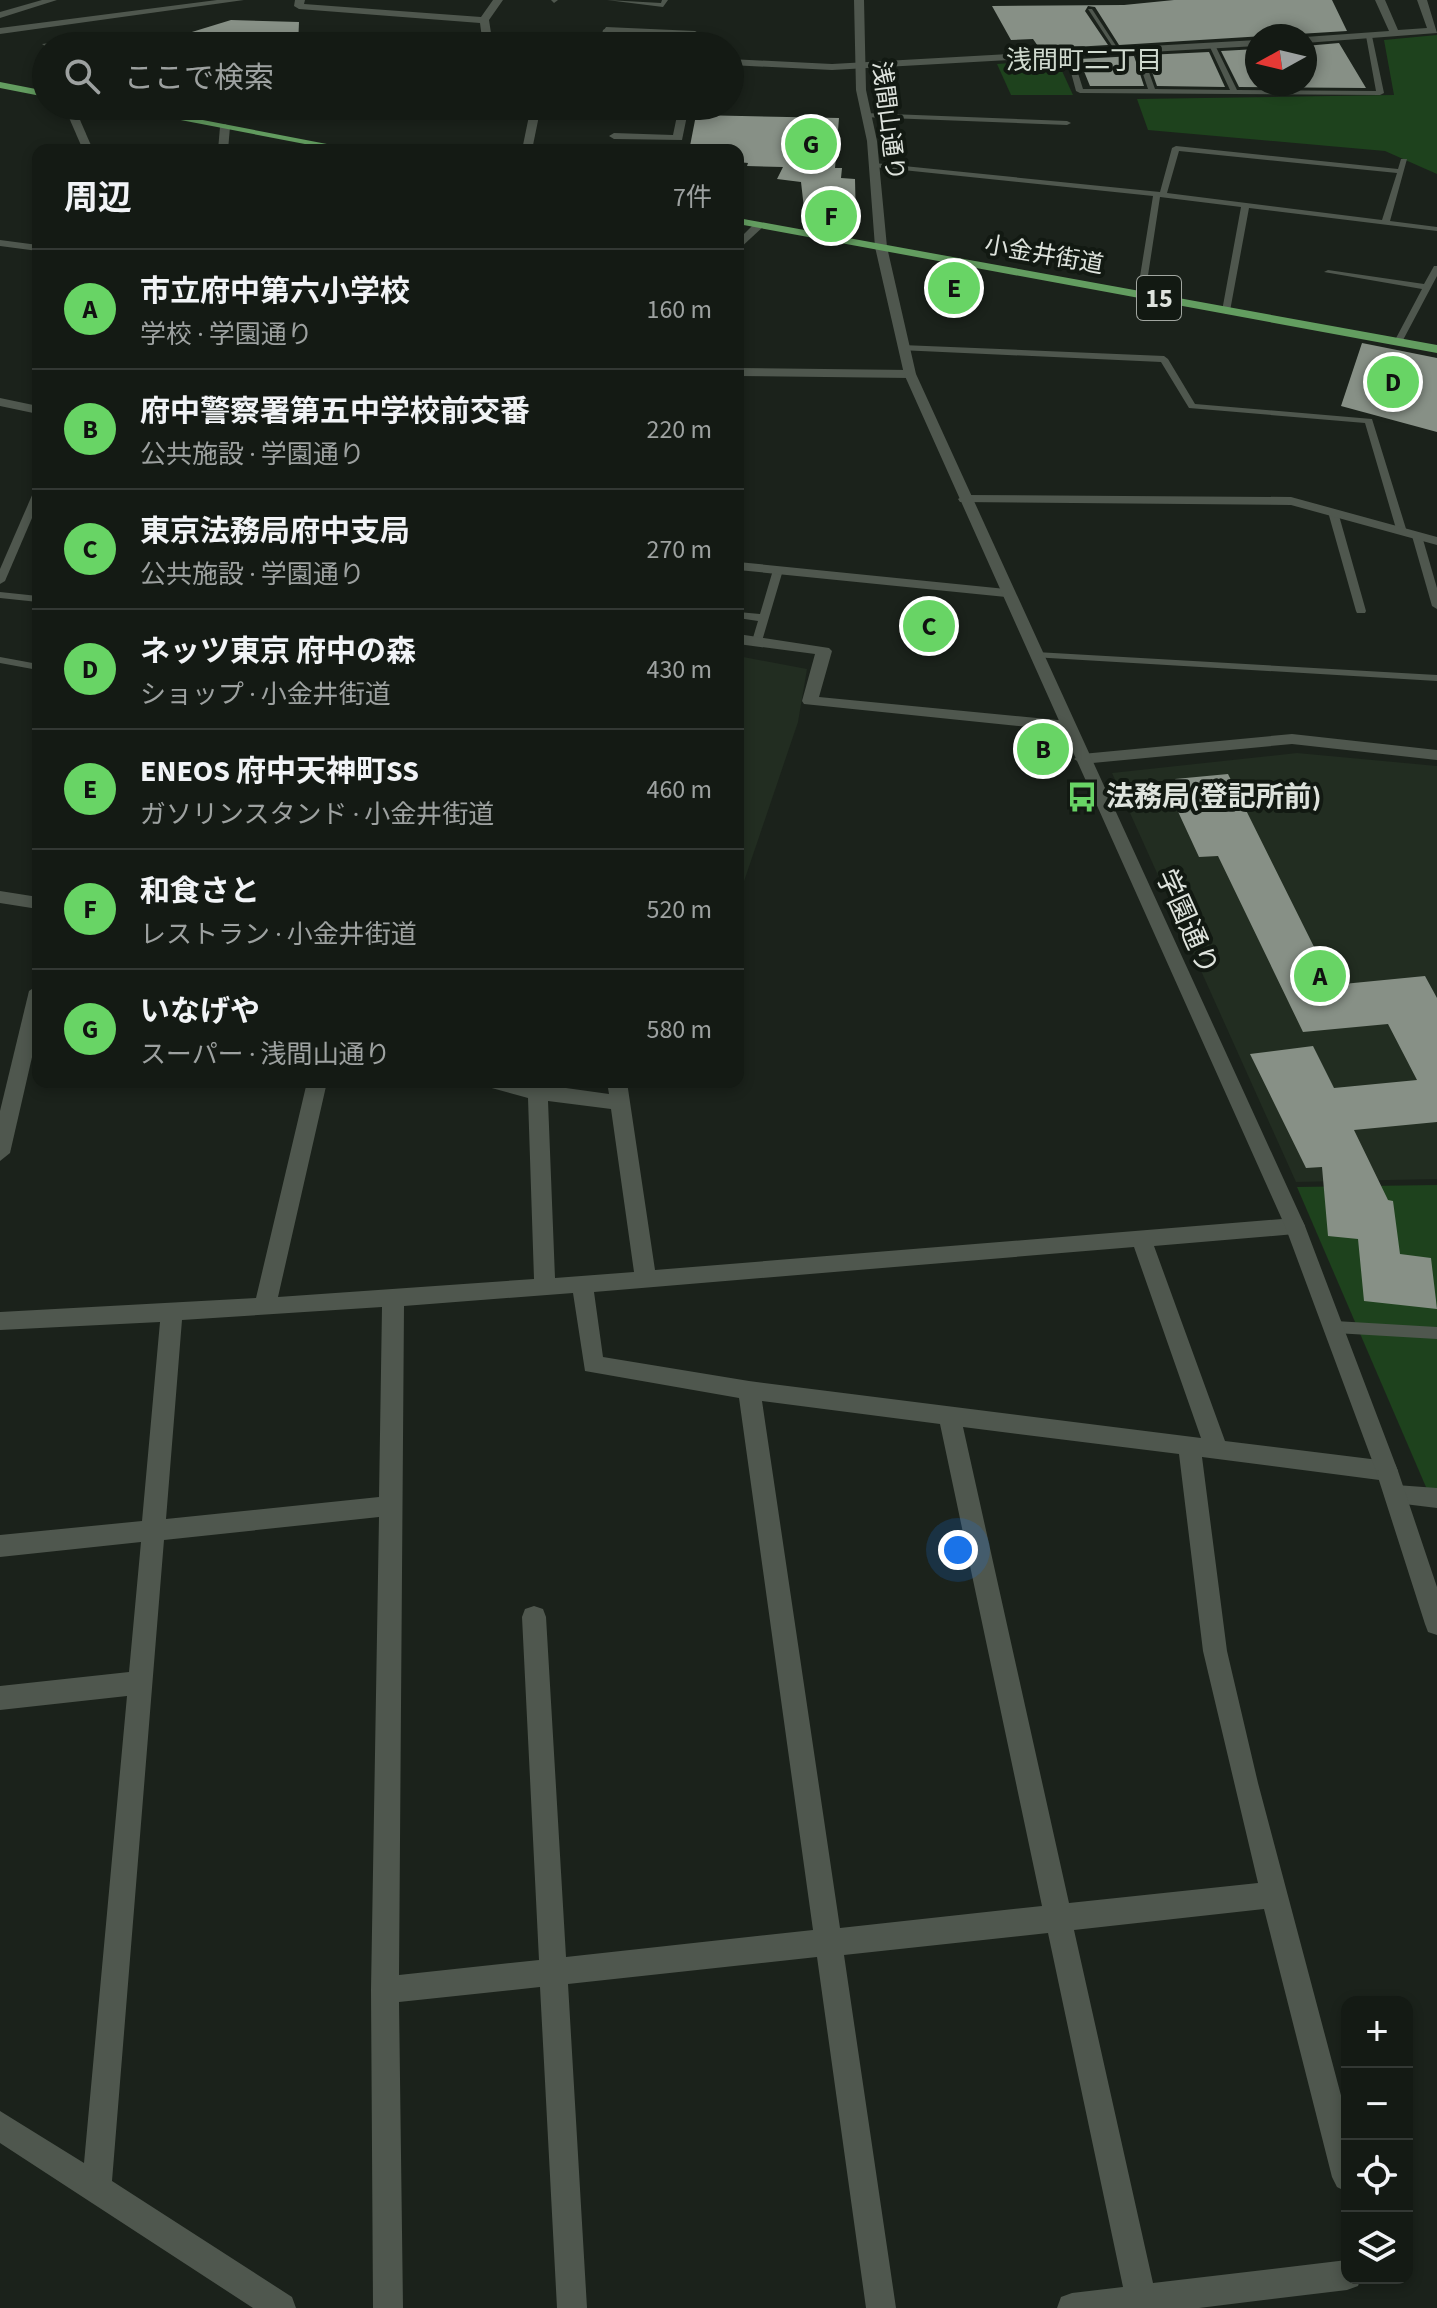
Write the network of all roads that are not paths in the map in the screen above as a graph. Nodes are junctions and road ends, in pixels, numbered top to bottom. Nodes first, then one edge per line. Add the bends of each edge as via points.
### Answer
1 (52, 0) edge
2 (239, 0) edge
3 (300, 0) edge
4 (429, 0) edge
5 (498, 0) edge
6 (610, 0) edge
7 (665, 0) edge
8 (859, 0) edge
9 (1380, 0) edge
10 (1422, 0) edge
11 (1090, 10) dead end
12 (0, 15) edge
13 (416, 15) junction
14 (484, 20) junction
15 (606, 30) edge
16 (1435, 30) edge
17 (0, 31) edge
18 (486, 32) edge
19 (650, 32) edge
20 (1395, 34) junction
21 (1369, 36) junction
22 (1317, 39) edge
23 (1245, 44) edge
24 (1212, 45) junction
25 (1138, 50) junction
26 (1118, 51) junction
27 (1069, 54) junction
28 (744, 62) edge
29 (859, 65) junction
30 (0, 85) edge
31 (1317, 89) edge
32 (32, 91) edge
33 (1152, 91) junction
34 (1234, 91) junction
35 (1245, 91) edge
36 (865, 115) junction
37 (75, 120) edge
38 (188, 120) edge
39 (533, 120) edge
40 (681, 120) edge
41 (1067, 123) dead end
42 (225, 127) junction
43 (614, 136) dead end
44 (85, 144) edge
45 (224, 144) edge
46 (320, 144) edge
47 (528, 144) edge
48 (1404, 161) dead end
49 (874, 165) junction
50 (1400, 171) junction
51 (1160, 195) junction
52 (1245, 206) junction
53 (744, 222) edge
54 (1385, 223) junction
55 (759, 225) junction
56 (1437, 229) edge
57 (744, 241) edge
58 (0, 243) edge
59 (32, 247) edge
60 (881, 247) junction
61 (1437, 268) edge
62 (1328, 272) dead end
63 (1426, 287) junction
64 (1141, 295) junction
65 (1226, 311) junction
66 (1398, 342) junction
67 (902, 348) junction
68 (1437, 349) edge
69 (744, 372) edge
70 (910, 374) junction
71 (0, 402) edge
72 (32, 409) edge
73 (965, 499) junction
74 (32, 507) edge
75 (1333, 512) junction
76 (1409, 534) junction
77 (1437, 541) edge
78 (744, 567) edge
79 (778, 570) junction
80 (0, 581) edge
81 (1006, 593) junction
82 (0, 595) edge
83 (32, 598) edge
84 (1437, 606) edge
85 (1361, 611) dead end
86 (744, 616) edge
87 (763, 618) junction
88 (744, 640) edge
89 (757, 641) junction
90 (1036, 655) junction
91 (0, 660) edge
92 (32, 666) edge
93 (1437, 678) edge
94 (1068, 726) junction
95 (1437, 755) edge
96 (1082, 759) junction
97 (0, 897) edge
98 (32, 902) edge
99 (32, 1017) edge
100 (316, 1088) edge
101 (518, 1088) edge
102 (618, 1088) edge
103 (538, 1093) junction
104 (621, 1103) junction
105 (0, 1153) edge
106 (1295, 1226) junction
107 (1141, 1238) junction
108 (646, 1279) junction
109 (582, 1285) junction
110 (545, 1286) junction
111 (393, 1297) junction
112 (265, 1306) junction
113 (172, 1313) junction
114 (0, 1321) edge
115 (1335, 1327) junction
116 (1437, 1333) edge
117 (749, 1390) junction
118 (949, 1414) junction
119 (1189, 1445) junction
120 (1216, 1448) junction
121 (1387, 1471) junction
122 (1396, 1495) junction
123 (1437, 1498) edge
124 (389, 1506) junction
125 (154, 1529) junction
126 (0, 1546) edge
127 (534, 1617) dead end
128 (1437, 1624) edge
129 (140, 1683) junction
130 (0, 1698) edge
131 (1272, 1895) junction
132 (1057, 1916) junction
133 (829, 1942) junction
134 (553, 1972) junction
135 (385, 1990) junction
136 (0, 2126) edge
137 (1341, 2152) edge
138 (97, 2187) junction
139 (1341, 2276) edge
140 (1141, 2300) junction
141 (281, 2308) edge
142 (388, 2308) edge
143 (572, 2308) edge
144 (881, 2308) edge
145 (1072, 2308) edge

1 - 12 street
2 - 17 street
3 - 13 street via 299,6
4 - 13 street
5 - 14 street
6 - 7 lane via 663,5
8 - 29 street, 浅間山通り
9 - 20 street
10 - 16 street
11 - 26 lane
13 - 14 street
14 - 18 street
15 - 19 street
16 - 20 street
20 - 21 street
21 - 22 street
21 - 31 lane via 1380,93
23 - 24 street
24 - 25 street
24 - 34 lane
25 - 26 street
25 - 33 lane
26 - 27 street
27 - 29 street
27 - 33 lane via 1080,91
28 - 29 street
29 - 36 street, 浅間山通り
30 - 32 main road
33 - 34 lane
34 - 35 lane
36 - 41 lane
36 - 49 street, 浅間山通り
37 - 44 street
38 - 42 main road
39 - 47 street
40 - 43 street via 678,138
42 - 45 street
42 - 46 main road
48 - 50 lane
49 - 51 lane
49 - 60 street, 浅間山通り
50 - 51 lane via 1176,148
50 - 54 lane
51 - 52 lane
51 - 64 lane
52 - 54 lane
52 - 65 lane
53 - 55 main road, 小金井街道 / 15
54 - 56 lane
55 - 57 street
55 - 60 main road, 小金井街道 / 15
58 - 59 street
60 - 64 main road, 小金井街道 / 15
60 - 67 street, 学園通り
61 - 63 lane
62 - 63 lane
63 - 66 lane
64 - 65 main road, 小金井街道 / 15
65 - 66 main road, 小金井街道 / 15
66 - 68 main road, 小金井街道 / 15
67 - 70 street, 学園通り
67 - 76 lane via 1164,359 1192,406 1369,421
69 - 70 street
70 - 73 street, 学園通り
71 - 72 street
73 - 75 street via 1229,498 1291,501
73 - 81 street, 学園通り
74 - 80 lane
75 - 76 street
75 - 85 lane
76 - 77 street
76 - 84 lane
78 - 79 street
79 - 81 street
79 - 87 lane
81 - 90 street, 学園通り
82 - 83 lane
86 - 87 lane
87 - 89 lane
88 - 89 street
89 - 94 street via 824,651 810,701
90 - 93 lane
90 - 94 street, 学園通り
91 - 92 lane
94 - 96 street, 学園通り
95 - 96 street via 1292,739
96 - 106 street, 学園通り
97 - 98 street
99 - 105 street
100 - 112 street
101 - 103 street
102 - 104 street
103 - 104 street
103 - 110 street
104 - 108 street
106 - 107 street
106 - 115 street, 学園通り
107 - 108 street
107 - 120 street
108 - 109 street
109 - 110 street
109 - 117 street via 593,1365
110 - 111 street
111 - 112 street
111 - 124 street
112 - 113 street
113 - 114 street
113 - 125 street
115 - 116 lane
115 - 121 street, 学園通り
117 - 118 street
117 - 133 street
118 - 119 street
118 - 132 street
119 - 120 street
119 - 131 street via 1215,1648
120 - 121 street
121 - 122 street, 学園通り
122 - 123 street
122 - 128 street, 学園通り
124 - 125 street
124 - 135 street
125 - 126 street
125 - 129 street
127 - 134 street
129 - 130 street
129 - 138 street
131 - 132 street
131 - 137 street
132 - 133 street
132 - 140 street
133 - 134 street
133 - 144 street
134 - 135 street
134 - 143 street
135 - 142 street
136 - 138 street
138 - 141 street
139 - 140 street
140 - 145 street

